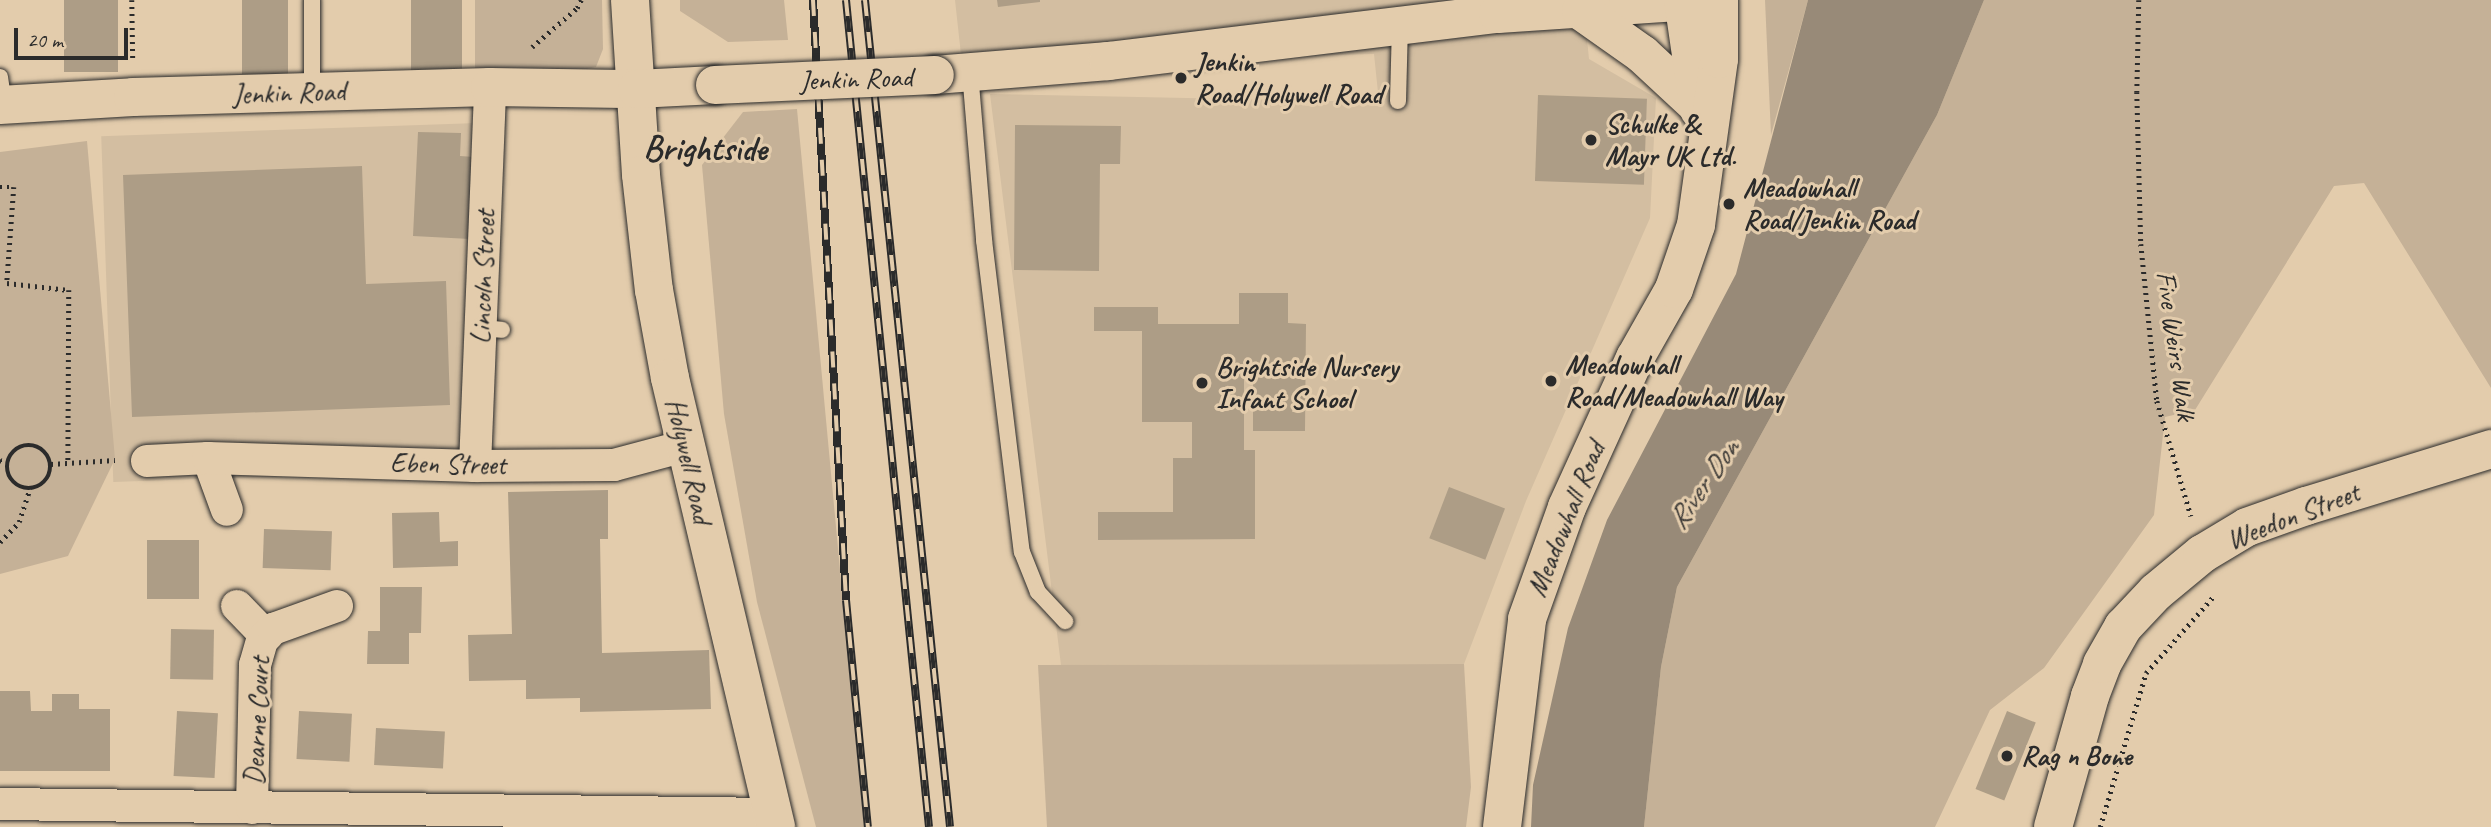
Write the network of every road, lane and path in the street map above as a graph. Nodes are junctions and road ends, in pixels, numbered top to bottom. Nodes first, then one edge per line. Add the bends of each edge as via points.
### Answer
1 (132, 0) edge
2 (312, 0) edge
3 (581, 0) edge
4 (630, 0) edge
5 (2139, 0) edge
6 (1698, 1) edge
7 (1586, 5) edge
8 (1399, 27) junction
9 (952, 74) junction
10 (489, 87) junction
11 (637, 89) junction
12 (312, 92) junction
13 (1, 95) edge
14 (133, 97) junction
15 (1398, 101) dead end
16 (1699, 107) junction
17 (1705, 147) junction
18 (0, 187) edge
19 (685, 446) junction
20 (2491, 449) edge
21 (208, 458) junction
22 (0, 460) edge
23 (103, 460) dead end
24 (147, 461) dead end
25 (8, 463) junction
26 (68, 463) junction
27 (51, 464) junction
28 (475, 466) junction
29 (30, 489) junction
30 (227, 510) dead end
31 (0, 542) edge
32 (2202, 554) junction
33 (237, 606) dead end
34 (337, 606) dead end
35 (1065, 621) dead end
36 (266, 636) junction
37 (0, 804) edge
38 (252, 807) junction
39 (775, 821) edge
40 (1502, 827) edge
41 (2053, 827) edge
42 (2100, 827) edge

1 - 14 path
2 - 12 lane
3 - 10 path
4 - 11 street, Holywell Road
5 - 32 path, Five Weirs Walk via 2141,244 2157,401
6 - 7 street, Jenkin Road
6 - 16 street, Meadowhall Road
6 - 17 street, Meadowhall Road via 1719,60
7 - 8 street, Jenkin Road
7 - 16 street
8 - 9 street, Jenkin Road
8 - 15 lane
9 - 11 street, Jenkin Road, bridge
9 - 35 lane via 984,240 1022,552 1038,592
10 - 11 street, Jenkin Road
10 - 12 street, Jenkin Road
10 - 28 street, Lincoln Street via 492,329
11 - 19 street, Holywell Road via 640,175 654,290
12 - 14 street, Jenkin Road
13 - 14 street, Jenkin Road
16 - 17 street, Meadowhall Road
17 - 40 street, Meadowhall Road via 1696,225 1674,289 1635,358 1567,507 1527,619
18 - 26 path via 14,187 7,283 69,290
19 - 28 street, Eben Street via 614,465
19 - 39 street, Holywell Road
20 - 32 street, Weedon Street via 2247,527
21 - 24 street, Eben Street
21 - 28 street, Eben Street
21 - 30 street
22 - 25 path
23 - 26 path
25 - 27 path via 15,450 31,446 44,451
25 - 29 path via 11,479
26 - 27 path
27 - 29 path via 46,482
29 - 31 path via 19,522
32 - 41 street, Weedon Street via 2156,592 2123,628 2102,664
32 - 42 path, Five Weirs Walk via 2215,598 2146,673
33 - 36 street, Dearne Court
34 - 36 street, Dearne Court via 273,629
36 - 38 street, Dearne Court via 255,664
37 - 38 street
38 - 39 street

